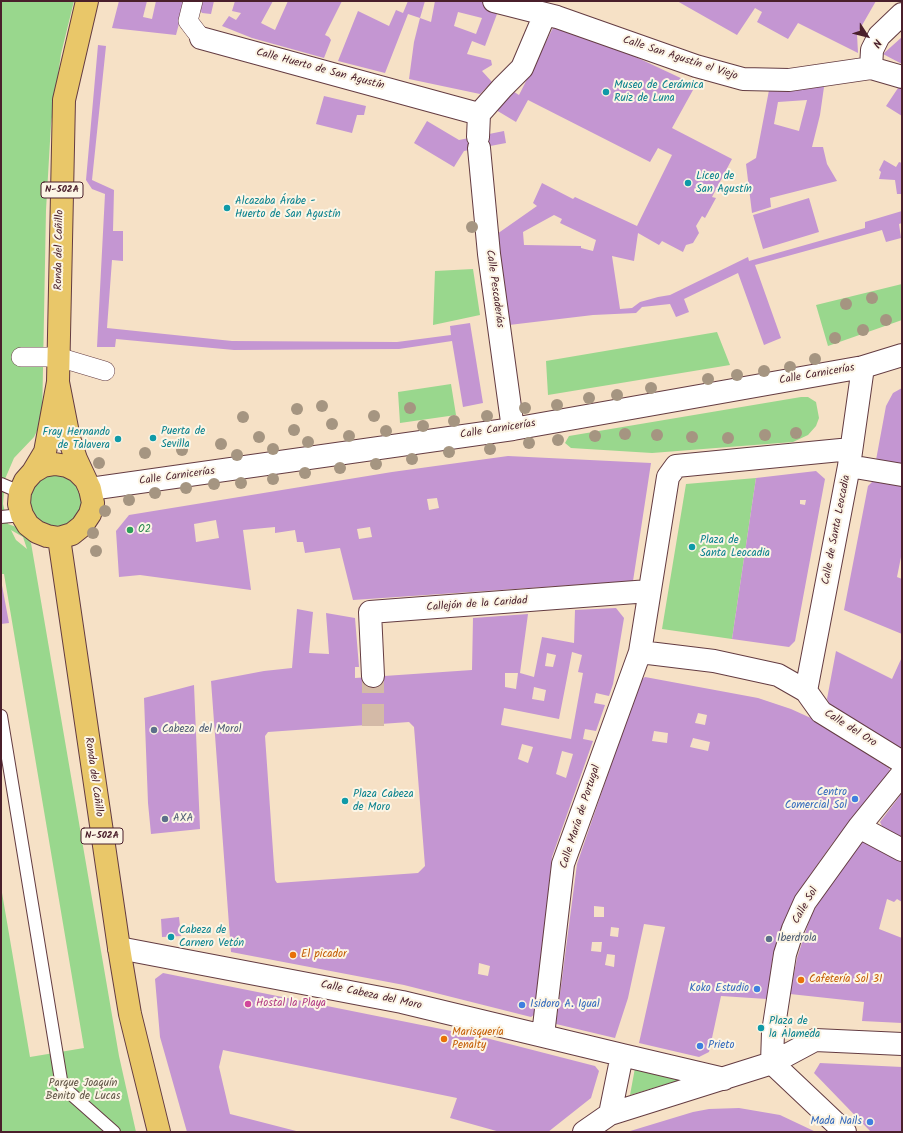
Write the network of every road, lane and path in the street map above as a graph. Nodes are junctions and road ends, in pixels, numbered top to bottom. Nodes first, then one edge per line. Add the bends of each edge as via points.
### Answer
1 (87, 1) edge
2 (193, 1) edge
3 (494, 1) edge
4 (898, 1) edge
5 (902, 3) edge
6 (545, 14) junction
7 (902, 14) edge
8 (201, 38) joint
9 (871, 68) junction
10 (902, 77) edge
11 (479, 114) junction
12 (902, 355) edge
13 (21, 356) dead end
14 (58, 357) junction
15 (863, 367) junction
16 (105, 371) dead end
17 (58, 382) junction
18 (513, 429) junction
19 (850, 457) junction
20 (33, 472) junction
21 (902, 475) edge
22 (88, 484) junction
23 (11, 488) edge
24 (11, 516) edge
25 (59, 538) junction
26 (649, 591) junction
27 (640, 652) junction
28 (373, 676) tunnel mouth
29 (806, 691) junction
30 (1, 716) edge
31 (902, 762) edge
32 (902, 774) edge
33 (859, 827) junction
34 (902, 850) edge
35 (118, 948) junction
36 (543, 1036) junction
37 (902, 1044) edge
38 (622, 1055) junction
39 (772, 1063) junction
40 (724, 1080) junction
41 (610, 1114) junction
42 (114, 1132) edge
43 (159, 1132) edge
44 (584, 1132) edge
45 (845, 1132) edge

1 - 14 main road, Ronda del Cañillo / N-502A via 64,100
2 - 8 street, Calle Huerto de San Agustín via 188,21
3 - 6 street, Calle San Agustín el Viejo
4 - 5 street
6 - 9 street, Calle San Agustín el Viejo via 696,66 743,79 789,80
6 - 11 street via 522,68
7 - 9 street via 879,36 872,50
8 - 11 street, Calle Huerto de San Agustín
9 - 10 street
11 - 18 street, Calle Pescaderías via 489,254
12 - 15 street, Calle Carnicerías
13 - 14 street
14 - 16 street
14 - 17 main road, Ronda del Cañillo / N-502A
15 - 18 street, Calle Carnicerías
15 - 19 street, Calle de Santa Leocadia
17 - 20 main road, Ronda del Cañillo / N-502A via 45,452
17 - 22 main road, Ronda del Cañillo / N-502A via 69,438
18 - 22 street, Calle Carnicerías
19 - 21 street
19 - 26 street via 676,466 668,477
19 - 29 street, Calle de Santa Leocadia
20 - 22 main road via 43,466 67,466 77,471
20 - 23 main road, Ronda del Cañillo / N-502A via 25,481
22 - 25 main road, Ronda del Cañillo / N-502A via 93,503 90,514 82,526 72,534
23 - 24 main road, Ronda del Cañillo / N-502A via 19,504
24 - 25 main road, Ronda del Cañillo / N-502A via 37,532
25 - 35 main road, Ronda del Cañillo / N-502A
26 - 27 street
26 - 28 street, Callejón de la Caridad via 370,612
27 - 29 street, Calle del Oro via 714,661 778,675
27 - 36 street, Calle María de Portugal via 563,864
29 - 31 street, Calle del Oro via 821,712
30 - 42 lane via 62,1086
32 - 33 street, Calle Sol
33 - 34 street
33 - 39 street, Calle Sol via 805,902 792,929 785,954 773,1032
35 - 36 street, Calle Cabeza del Moro via 402,1002
35 - 43 main road, Ronda del Cañillo / N-502A via 130,1014
36 - 38 street, Calle Cabeza del Moro
37 - 39 street via 815,1040
38 - 40 street
38 - 41 street
39 - 40 street
39 - 45 street
40 - 41 street
41 - 44 street

